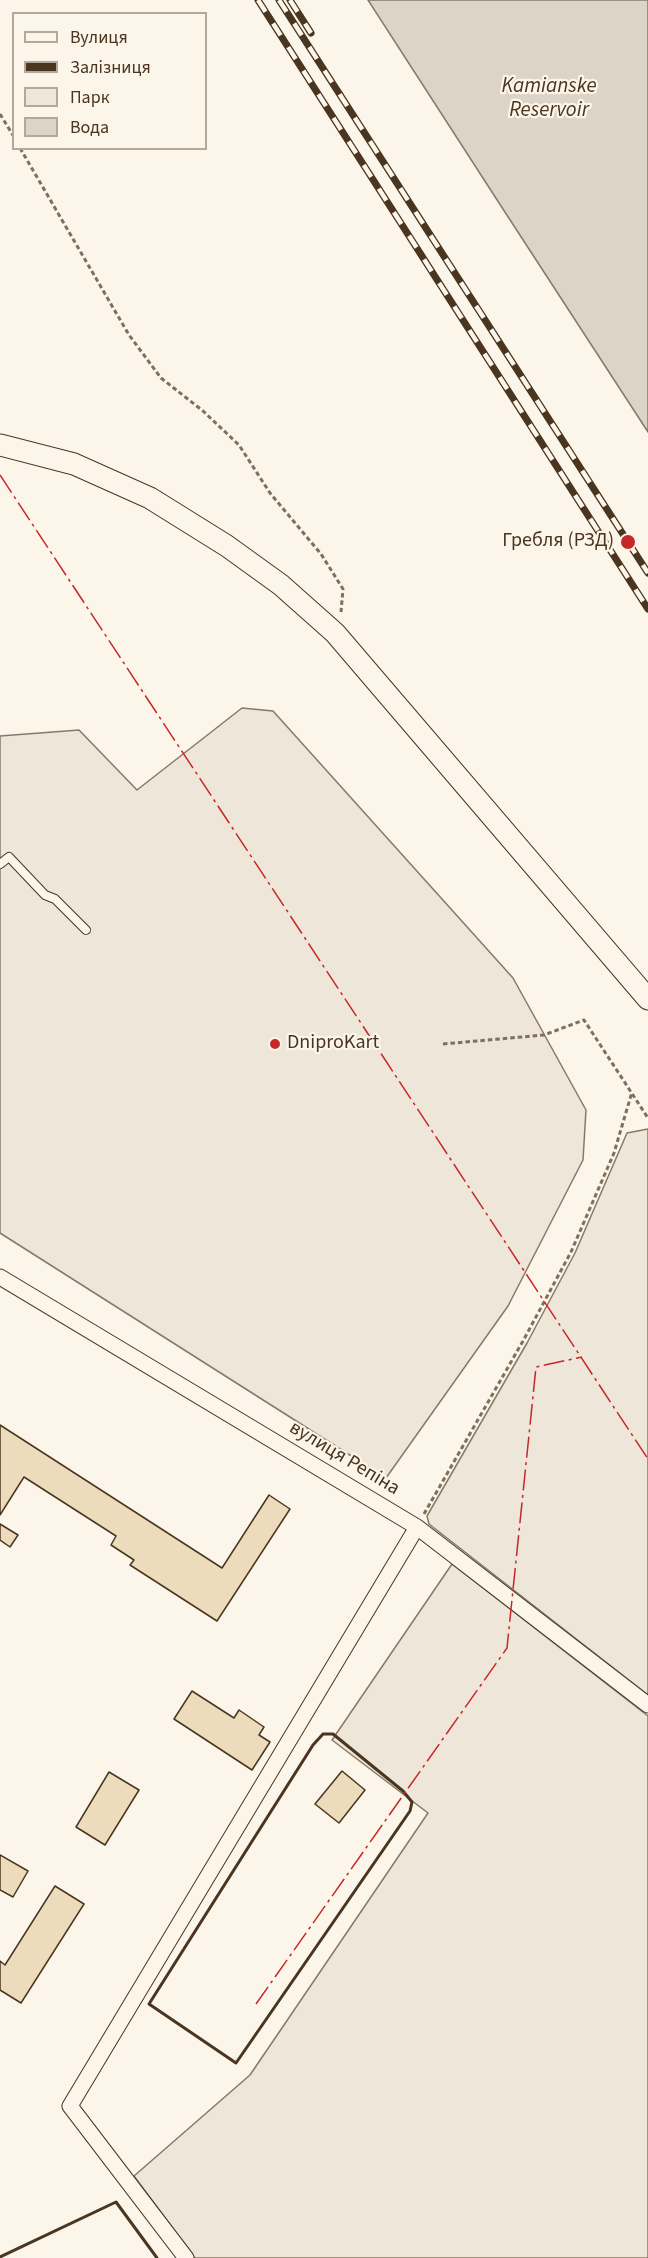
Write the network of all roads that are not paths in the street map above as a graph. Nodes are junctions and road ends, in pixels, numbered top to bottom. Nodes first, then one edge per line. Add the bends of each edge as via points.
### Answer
1 (0, 445) edge
2 (0, 864) edge
3 (86, 930) dead end
4 (648, 999) edge
5 (0, 1277) edge
6 (417, 1527) junction
7 (648, 1705) edge
8 (186, 2258) edge

1 - 4 main road via 74,464 150,498 281,585 335,633
2 - 3 lane via 9,857
5 - 6 street, вулиця Репіна
6 - 7 street, вулиця Репіна
6 - 8 street via 70,2106

